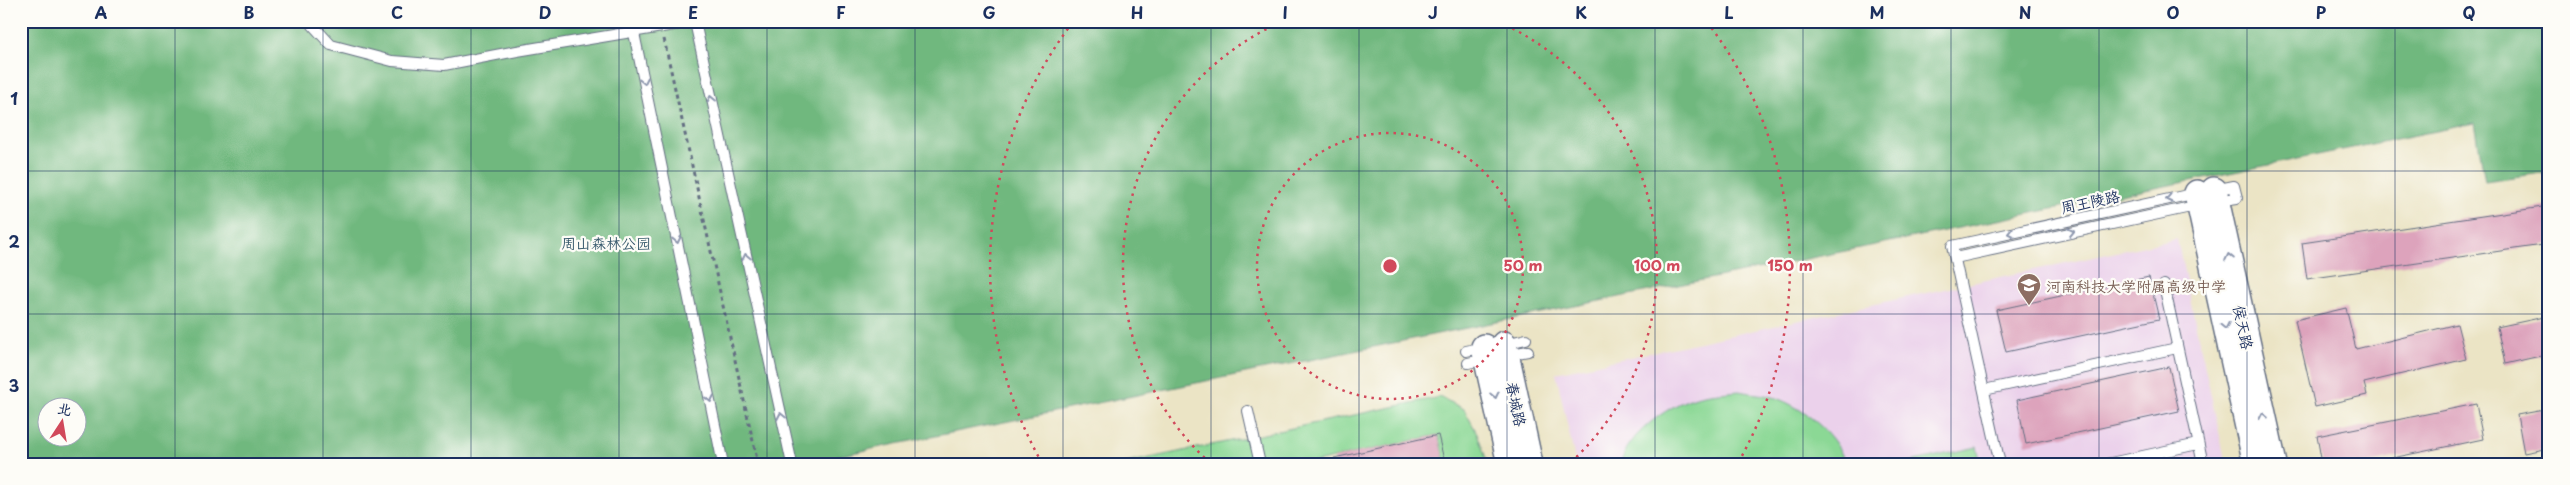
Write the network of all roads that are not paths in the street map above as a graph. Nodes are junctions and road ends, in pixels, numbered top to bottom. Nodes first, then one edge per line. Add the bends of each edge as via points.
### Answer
1 (309, 21) edge
2 (697, 22) edge
3 (634, 33) junction
4 (2216, 195) junction
5 (1955, 258) junction
6 (2164, 285) dead end
7 (2178, 348) junction
8 (1984, 390) junction
9 (1248, 412) dead end
10 (2198, 444) junction
11 (723, 464) edge
12 (792, 464) edge
13 (1260, 464) edge
14 (1510, 464) edge
15 (1530, 464) edge
16 (2000, 464) edge
17 (2106, 464) edge
18 (2202, 464) edge
19 (2256, 464) edge
20 (2274, 464) edge

1 - 3 lane via 331,45 392,61 444,65 517,50
2 - 3 lane
12 -> 2 lane
3 -> 11 lane
5 -> 4 lane, 周王陵路
4 -> 5 lane, 周王陵路 via 1952,246
4 -> 19 street, 侯天路
20 -> 4 street, 侯天路
5 - 8 lane
6 - 7 lane
7 - 8 lane
7 - 10 lane
8 - 16 lane
9 - 13 lane
10 - 17 lane
10 - 18 lane
15 -> 14 street, 春城路 via 1496,351

